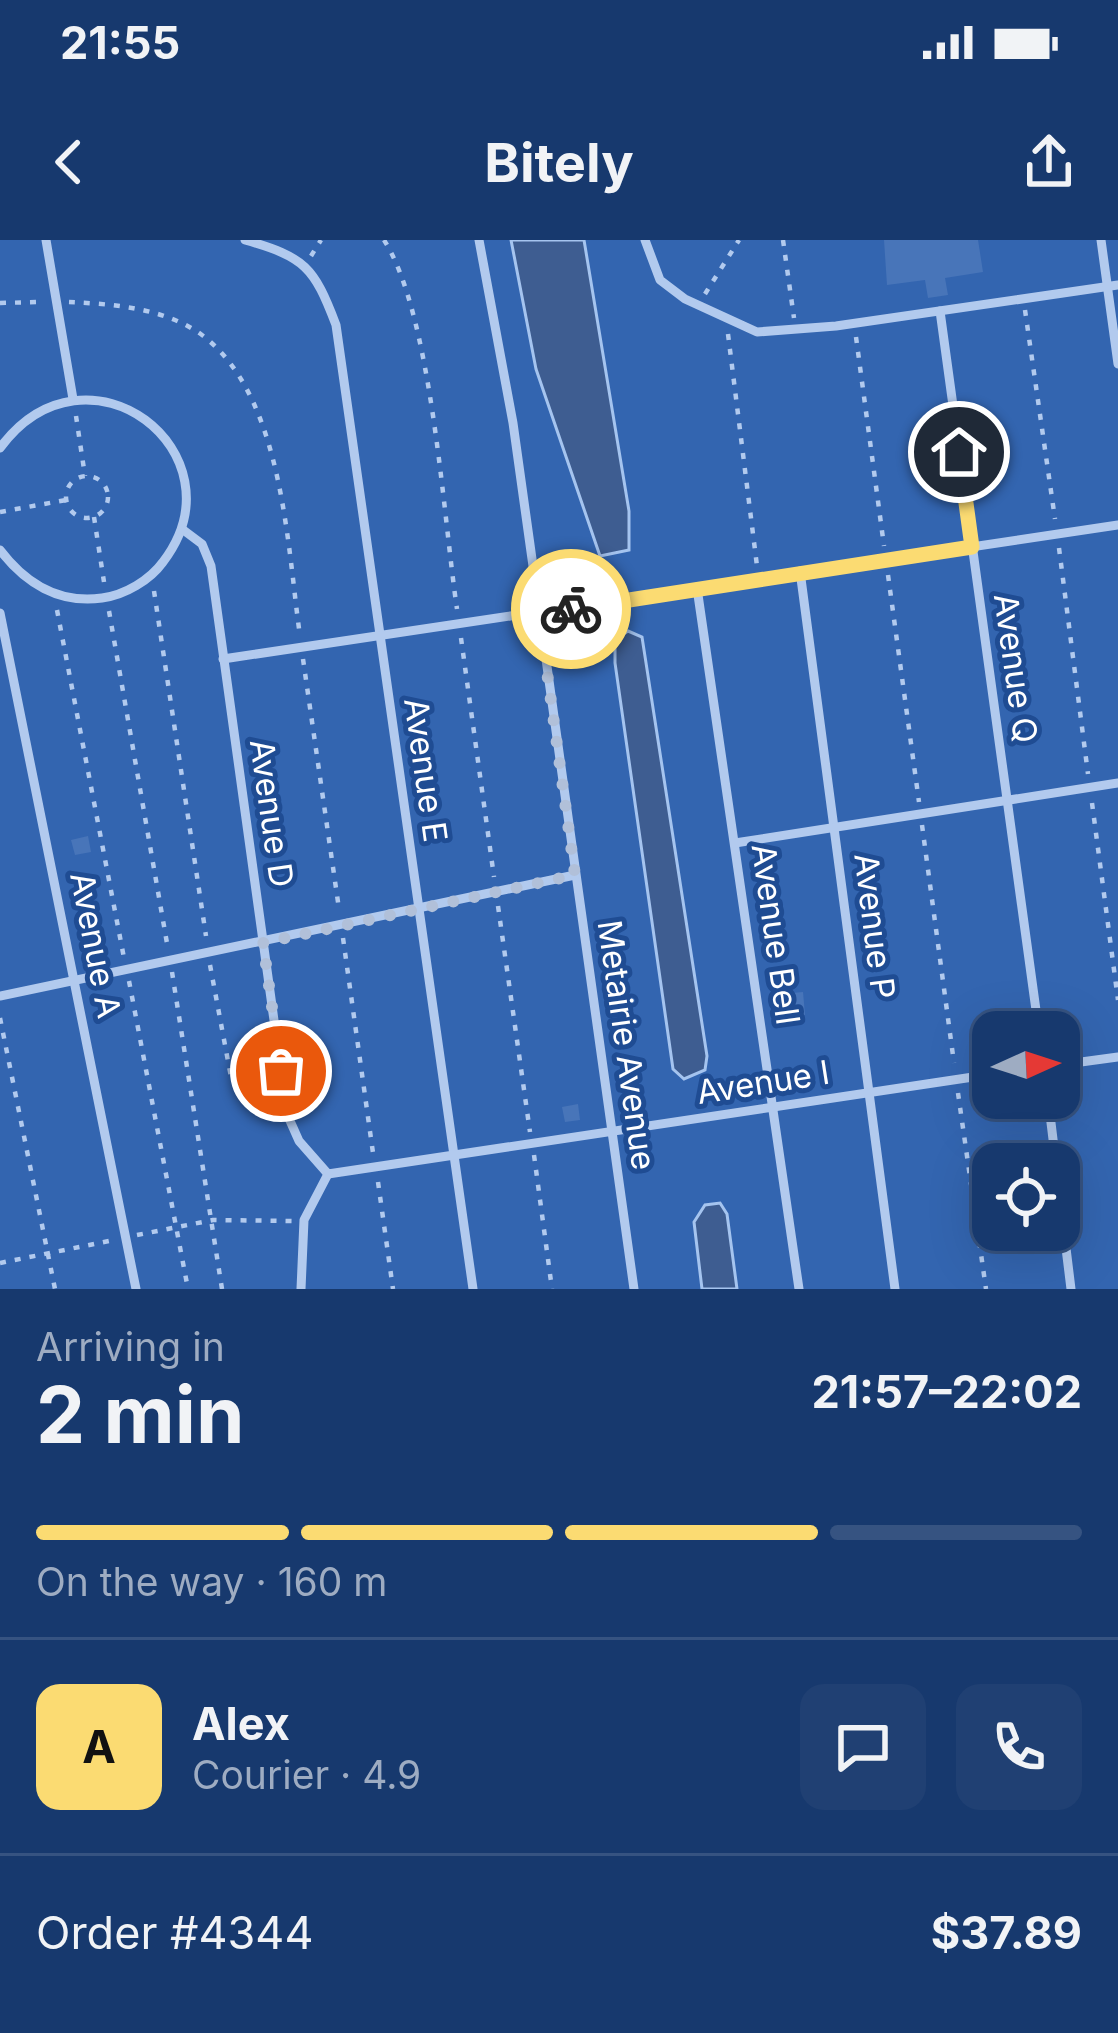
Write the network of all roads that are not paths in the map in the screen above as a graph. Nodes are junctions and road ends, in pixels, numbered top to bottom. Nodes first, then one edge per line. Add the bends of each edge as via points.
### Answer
1 (46, 240) edge
2 (245, 240) edge
3 (479, 240) edge
4 (645, 240) edge
5 (1101, 240) edge
6 (1112, 286) edge
7 (940, 310) junction
8 (1118, 364) edge
9 (74, 399) junction
10 (0, 448) edge
11 (1118, 525) edge
12 (182, 529) junction
13 (972, 547) junction
14 (0, 550) edge
15 (800, 571) junction
16 (698, 588) junction
17 (0, 613) edge
18 (539, 614) junction
19 (380, 638) junction
20 (223, 659) junction
21 (1118, 783) edge
22 (1007, 802) junction
23 (836, 829) junction
24 (735, 843) junction
25 (575, 875) junction
26 (418, 907) junction
27 (263, 943) junction
28 (76, 978) junction
29 (0, 995) edge
30 (1036, 1011) edge
31 (1118, 1057) edge
32 (1080, 1062) edge
33 (972, 1077) edge
34 (870, 1092) junction
35 (774, 1108) junction
36 (612, 1134) junction
37 (454, 1155) junction
38 (328, 1174) junction
39 (1066, 1251) edge
40 (303, 1287) edge
41 (136, 1289) edge
42 (473, 1289) edge
43 (634, 1289) edge
44 (799, 1289) edge
45 (896, 1289) edge
46 (1071, 1289) edge

1 - 9 lane
2 - 19 lane, Avenue E via 307,265 336,325
3 - 18 lane, Metairie Avenue
4 - 7 lane via 660,280 757,332
5 - 6 lane
6 - 7 lane
6 - 8 lane
7 - 13 lane, Avenue Q
9 - 10 lane via 44,407
9 - 12 lane via 130,408 155,426 177,456 186,488
11 - 13 lane
12 - 14 lane via 146,578 106,597 54,592 19,574
12 - 20 lane, Avenue D via 202,544 211,566
13 - 15 lane
13 - 22 lane, Avenue Q
15 - 16 lane
15 - 23 lane, Avenue P
16 - 18 lane
16 - 24 lane, Avenue Bell
17 - 28 lane, Avenue A
18 - 19 lane
18 - 25 lane, Metairie Avenue
19 - 20 lane
19 - 26 lane, Avenue E
20 - 27 lane, Avenue D
21 - 22 lane
22 - 23 lane
22 - 30 lane, Avenue Q
23 - 24 lane
23 - 34 lane, Avenue P
24 - 35 lane, Avenue Bell
25 - 26 lane
25 - 36 lane, Metairie Avenue
26 - 27 lane
26 - 37 lane, Avenue E
27 - 28 lane
27 - 38 lane, Avenue D via 286,1114
28 - 29 lane
28 - 41 lane, Avenue A
31 - 32 lane
33 - 34 lane, Avenue I
34 - 35 lane, Avenue I
34 - 45 lane, Avenue P
35 - 36 lane, Avenue I
35 - 44 lane, Avenue Bell
36 - 37 lane, Avenue I
36 - 43 lane, Metairie Avenue
37 - 38 lane, Avenue I
37 - 42 lane, Avenue E
38 - 40 lane via 304,1220
39 - 46 lane

